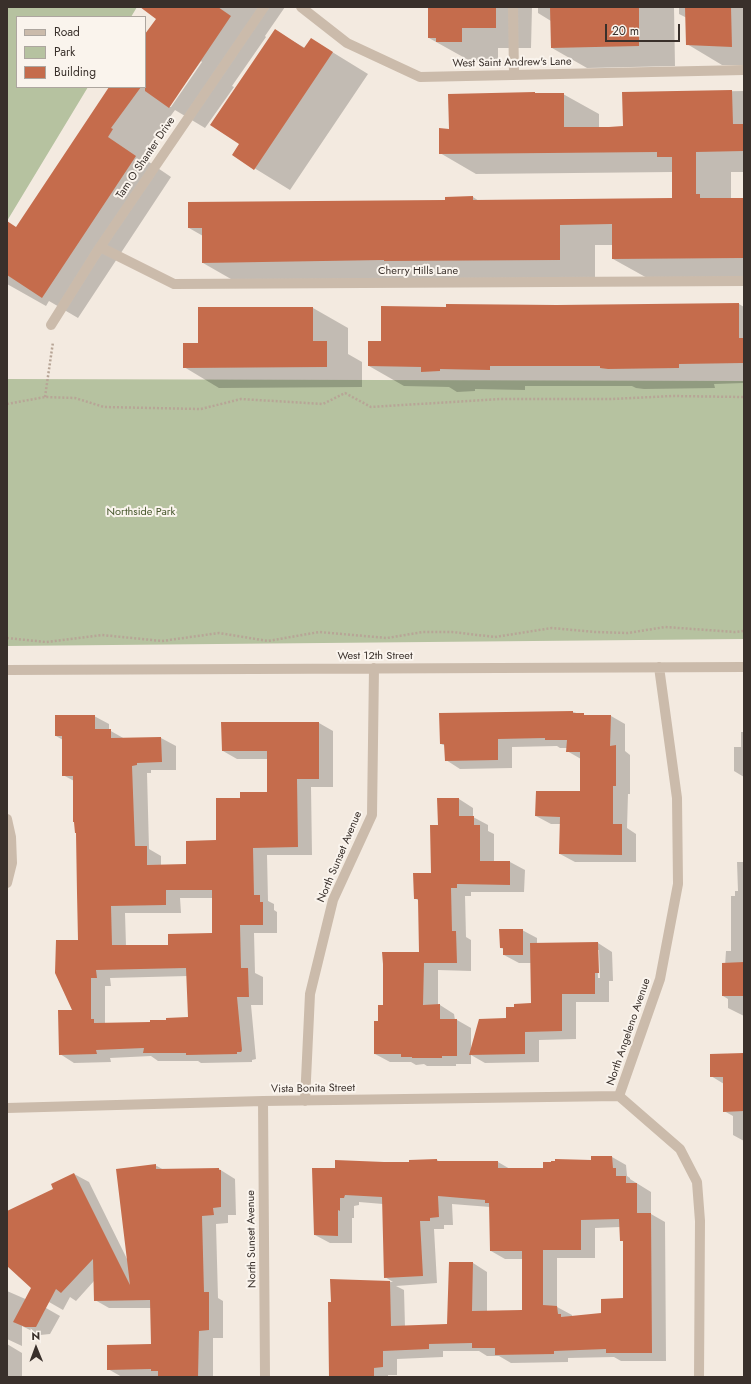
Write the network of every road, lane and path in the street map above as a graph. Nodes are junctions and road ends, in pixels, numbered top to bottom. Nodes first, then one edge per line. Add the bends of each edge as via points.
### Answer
1 (264, 7) edge
2 (300, 7) edge
3 (513, 7) edge
4 (744, 70) edge
5 (514, 75) junction
6 (100, 247) junction
7 (744, 281) edge
8 (51, 325) joint
9 (45, 397) junction
10 (744, 397) edge
11 (7, 404) edge
12 (744, 631) edge
13 (7, 638) edge
14 (659, 667) junction
15 (744, 667) edge
16 (374, 668) junction
17 (7, 670) edge
18 (7, 819) edge
19 (7, 883) edge
20 (619, 1096) junction
21 (305, 1101) junction
22 (263, 1102) junction
23 (7, 1108) edge
24 (265, 1377) edge
25 (699, 1377) edge

1 - 6 street, Tam O Shanter Drive
2 - 5 street, West Saint Andrew's Lane via 347,43 420,77
3 - 5 street
4 - 5 street, West Saint Andrew's Lane
6 - 7 street, Cherry Hills Lane via 174,284
6 - 8 street, Tam O Shanter Drive
8 - 9 path via 54,341
9 - 10 path via 75,398 104,407 201,409 241,399 323,404 345,393 371,407 500,399
9 - 11 path
12 - 13 path via 665,627 628,633 552,628 495,637 452,632 423,632 387,638 319,632 268,641 219,633 162,641 102,635 46,642
14 - 15 street, West 12th Street
14 - 16 street, West 12th Street
14 - 20 street, North Angeleno Avenue via 677,798 678,884 660,979
16 - 17 street, West 12th Street
16 - 21 street, North Sunset Avenue via 372,815 333,900 310,994
18 - 19 street via 12,837 12,863
20 - 21 street, Vista Bonita Street
20 - 25 street, North Angeleno Avenue via 680,1149 696,1182 700,1221
21 - 22 street, Vista Bonita Street
22 - 23 street, Vista Bonita Street
22 - 24 street, North Sunset Avenue

